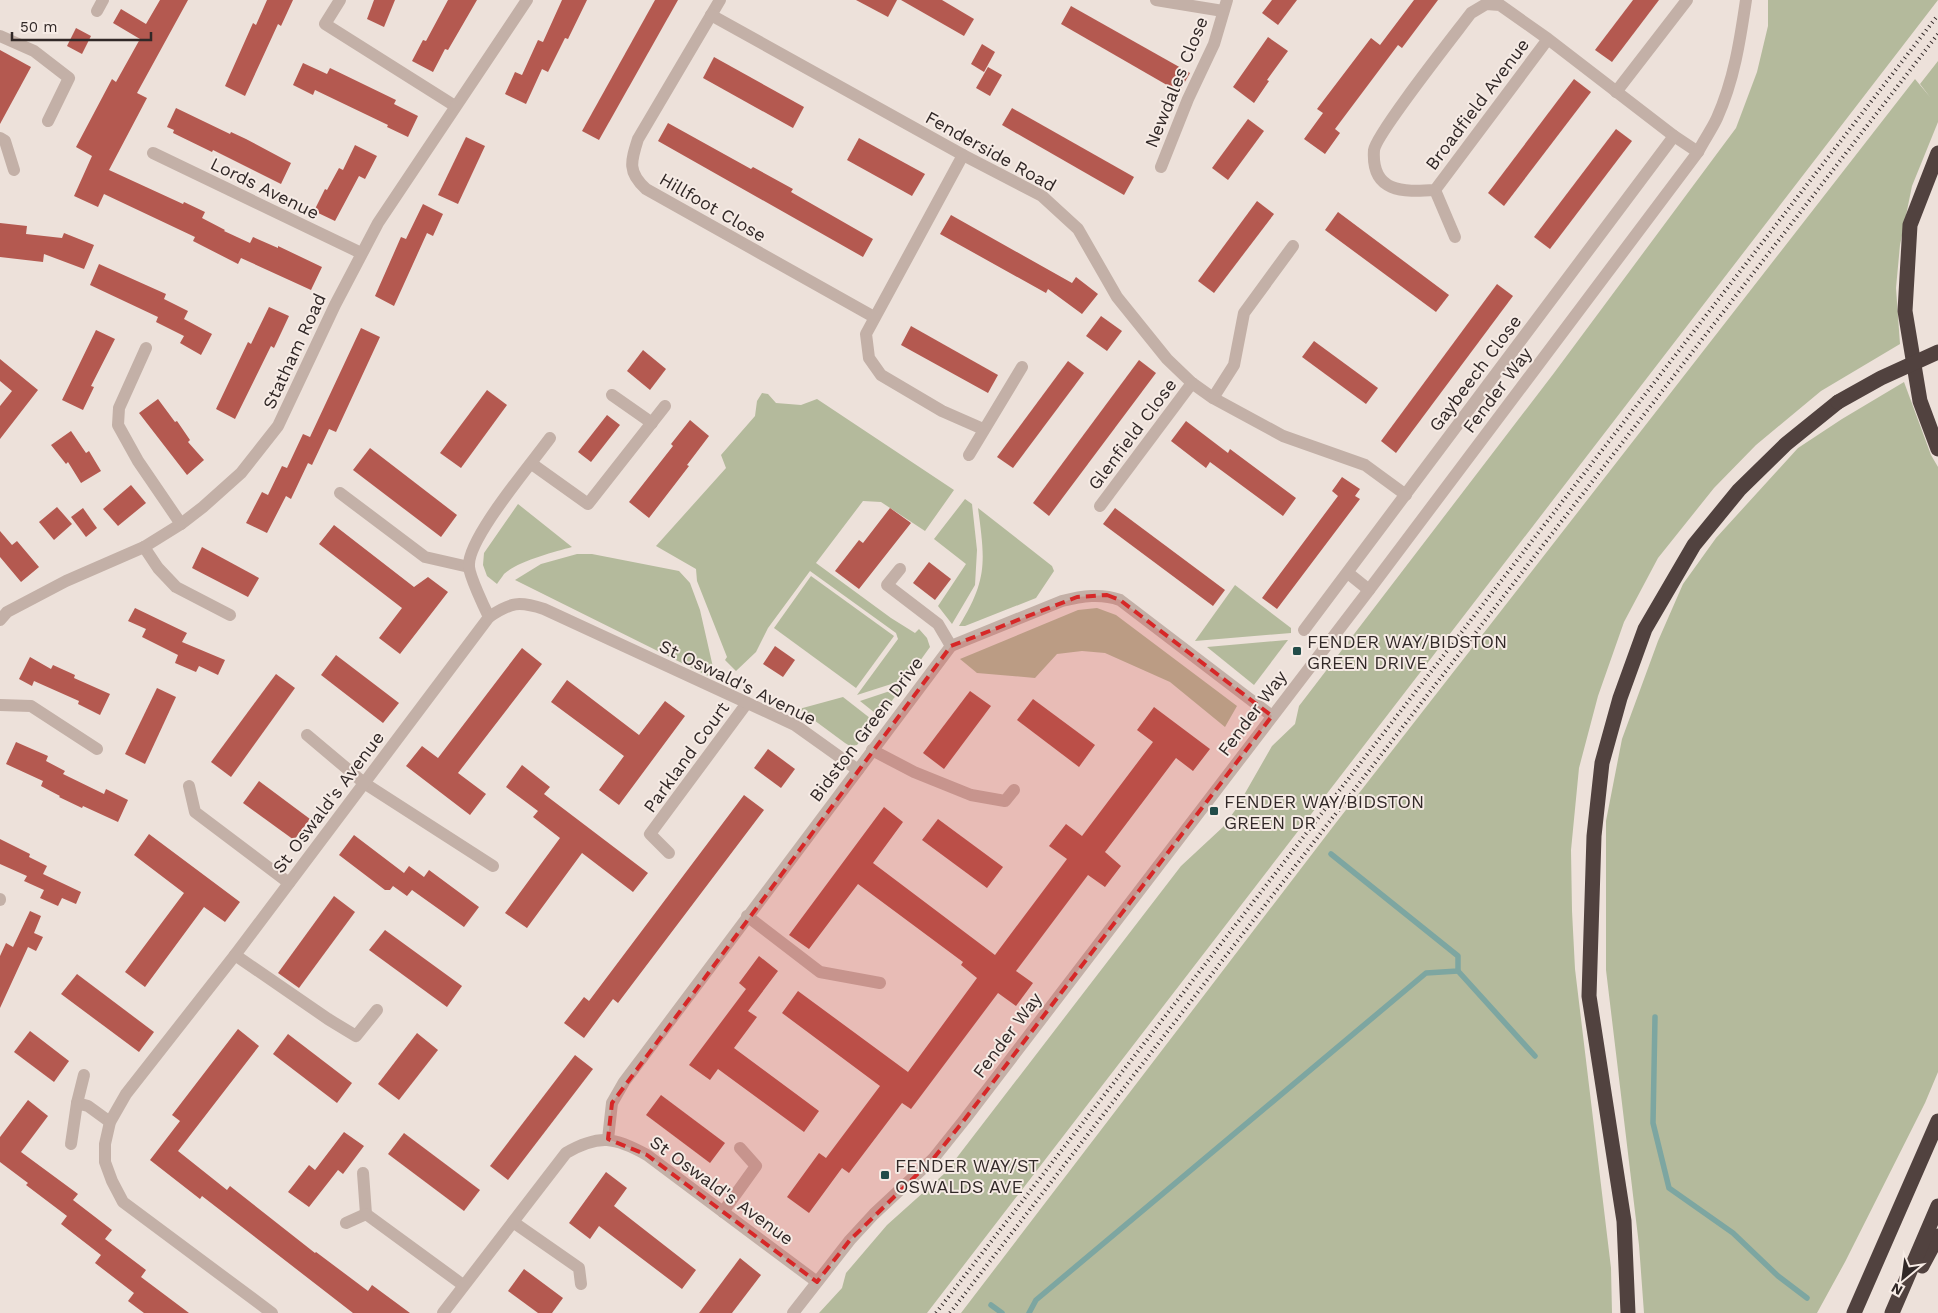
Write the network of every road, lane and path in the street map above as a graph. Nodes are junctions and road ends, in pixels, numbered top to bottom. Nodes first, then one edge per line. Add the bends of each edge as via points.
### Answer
1 (340, 0) edge
2 (527, 0) edge
3 (720, 0) edge
4 (1156, 0) edge
5 (1687, 0) edge
6 (1746, 0) edge
7 (1502, 3) edge
8 (1225, 5) edge
9 (712, 15) junction
10 (0, 36) edge
11 (1548, 39) junction
12 (1616, 92) junction
13 (455, 106) junction
14 (48, 121) dead end
15 (1674, 136) junction
16 (0, 138) edge
17 (1698, 152) junction
18 (154, 153) dead end
19 (1938, 153) edge
20 (963, 155) junction
21 (1161, 167) dead end
22 (14, 170) dead end
23 (1435, 190) junction
24 (1456, 237) dead end
25 (1293, 246) dead end
26 (361, 253) junction
27 (874, 317) junction
28 (146, 348) dead end
29 (1938, 352) edge
30 (1022, 367) dead end
31 (1192, 383) junction
32 (612, 395) dead end
33 (1213, 398) junction
34 (665, 406) dead end
35 (652, 423) junction
36 (983, 430) junction
37 (550, 438) dead end
38 (1938, 449) edge
39 (969, 455) dead end
40 (532, 464) junction
41 (340, 493) dead end
42 (1406, 495) junction
43 (1100, 506) dead end
44 (181, 524) junction
45 (144, 547) junction
46 (469, 567) junction
47 (900, 569) dead end
48 (1348, 573) junction
49 (1369, 590) junction
50 (2, 612) edge
51 (230, 615) dead end
52 (489, 617) junction
53 (1304, 630) dead end
54 (951, 646) junction
55 (747, 702) junction
56 (0, 705) edge
57 (1272, 716) junction
58 (306, 734) dead end
59 (97, 749) dead end
60 (872, 750) junction
61 (858, 770) junction
62 (364, 782) junction
63 (189, 786) dead end
64 (1014, 790) dead end
65 (669, 853) dead end
66 (493, 866) dead end
67 (290, 883) junction
68 (747, 916) junction
69 (235, 955) junction
70 (880, 983) dead end
71 (377, 1010) dead end
72 (84, 1075) dead end
73 (77, 1102) junction
74 (1938, 1121) edge
75 (110, 1122) junction
76 (608, 1139) junction
77 (72, 1144) dead end
78 (740, 1148) dead end
79 (363, 1173) dead end
80 (1938, 1206) edge
81 (724, 1212) junction
82 (366, 1214) junction
83 (513, 1222) junction
84 (346, 1223) dead end
85 (1938, 1236) edge
86 (818, 1282) junction
87 (581, 1284) dead end
88 (464, 1285) junction
89 (272, 1313) edge
90 (443, 1313) edge
91 (794, 1313) edge
92 (1628, 1313) edge
93 (1854, 1313) edge
94 (1894, 1313) edge

1 - 13 street via 326,24
2 - 13 street, Statham Road
3 - 9 street, Hillfoot Close
4 - 8 street, Newdales Close
5 - 12 street
6 - 17 street, Fender Way via 1739,52 1725,99
7 - 11 street, Broadfield Avenue
7 - 23 street, Broadfield Avenue via 1486,4 1471,13 1374,148 1380,178 1390,187 1402,191
8 - 21 street, Newdales Close via 1214,44
9 - 20 street, Fenderside Road
9 - 27 street, Hillfoot Close via 638,139 631,159 638,182
10 - 14 street via 34,51 70,78
11 - 12 street, Broadfield Avenue
11 - 23 street, Broadfield Avenue
12 - 15 street, Broadfield Avenue
13 - 26 street, Statham Road
15 - 17 street, Broadfield Avenue
15 - 42 street, Gaybeech Close
16 - 22 street via 5,141
17 - 49 street, Fender Way
18 - 26 street, Lords Avenue
19 - 38 highway via 1910,225 1905,311 1920,401
20 - 27 street
20 - 31 street, Fenderside Road via 1042,196 1078,229 1116,297 1167,359
23 - 24 street, Broadfield Avenue
25 - 33 street via 1244,313 1234,365
26 - 44 street, Statham Road via 278,426 241,473
27 - 36 street via 866,334 868,358 881,375 942,411
28 - 44 street via 119,408 118,425
29 - 92 highway, bridge via 1838,402 1786,444 1739,490 1694,545 1645,629 1620,698 1602,762 1594,836 1589,996 1624,1221
30 - 36 street
31 - 33 street, Fenderside Road
31 - 43 street, Glenfield Close
32 - 35 street
33 - 42 street, Fenderside Road via 1283,436 1365,465
34 - 35 street
35 - 40 street via 588,504
36 - 39 street
37 - 40 street
40 - 46 street via 487,522
41 - 46 street via 425,557
42 - 48 street, Gaybeech Close
44 - 45 street, Statham Road
45 - 50 street, Statham Road
45 - 51 street via 176,587
46 - 52 street
47 - 54 street via 887,585 938,624
48 - 49 street
48 - 53 street, Gaybeech Close
49 - 57 street, Fender Way
52 - 55 street, St Oswald's Avenue via 504,607 524,603 544,609
52 - 62 street, St Oswald's Avenue
54 - 57 street via 1062,601 1107,595 1120,600
54 - 60 street, Bidston Green Drive
55 - 61 street, St Oswald's Avenue via 795,725
55 - 65 street, Parkland Court via 650,834
56 - 59 street via 31,706
57 - 86 street, Fender Way via 933,1159 874,1214
58 - 62 street
60 - 61 street, Bidston Green Drive
60 - 64 street via 914,772 971,795 1005,801
61 - 68 street, Bidston Green Drive
62 - 66 street
62 - 67 street, St Oswald's Avenue
63 - 67 street via 195,812
67 - 69 street, St Oswald's Avenue
68 - 70 street via 820,972
68 - 76 street, Bidston Green Drive via 624,1082 612,1102
69 - 71 street via 356,1036
69 - 75 street, St Oswald's Avenue via 126,1094
72 - 73 street
73 - 75 street
73 - 77 street
74 - 93 highway
75 - 89 street, St Oswald's Avenue via 105,1162 123,1202
76 - 81 street, St Oswald's Avenue via 626,1143 647,1155
76 - 83 street, St Oswald's Avenue via 583,1143 566,1153
78 - 81 street via 756,1166
79 - 82 street
80 - 94 highway
81 - 86 street, St Oswald's Avenue
82 - 84 street
82 - 88 street
83 - 87 street via 579,1268
83 - 88 street, St Oswald's Avenue
85 - 94 highway
86 - 91 street, Fender Way
88 - 90 street, St Oswald's Avenue

